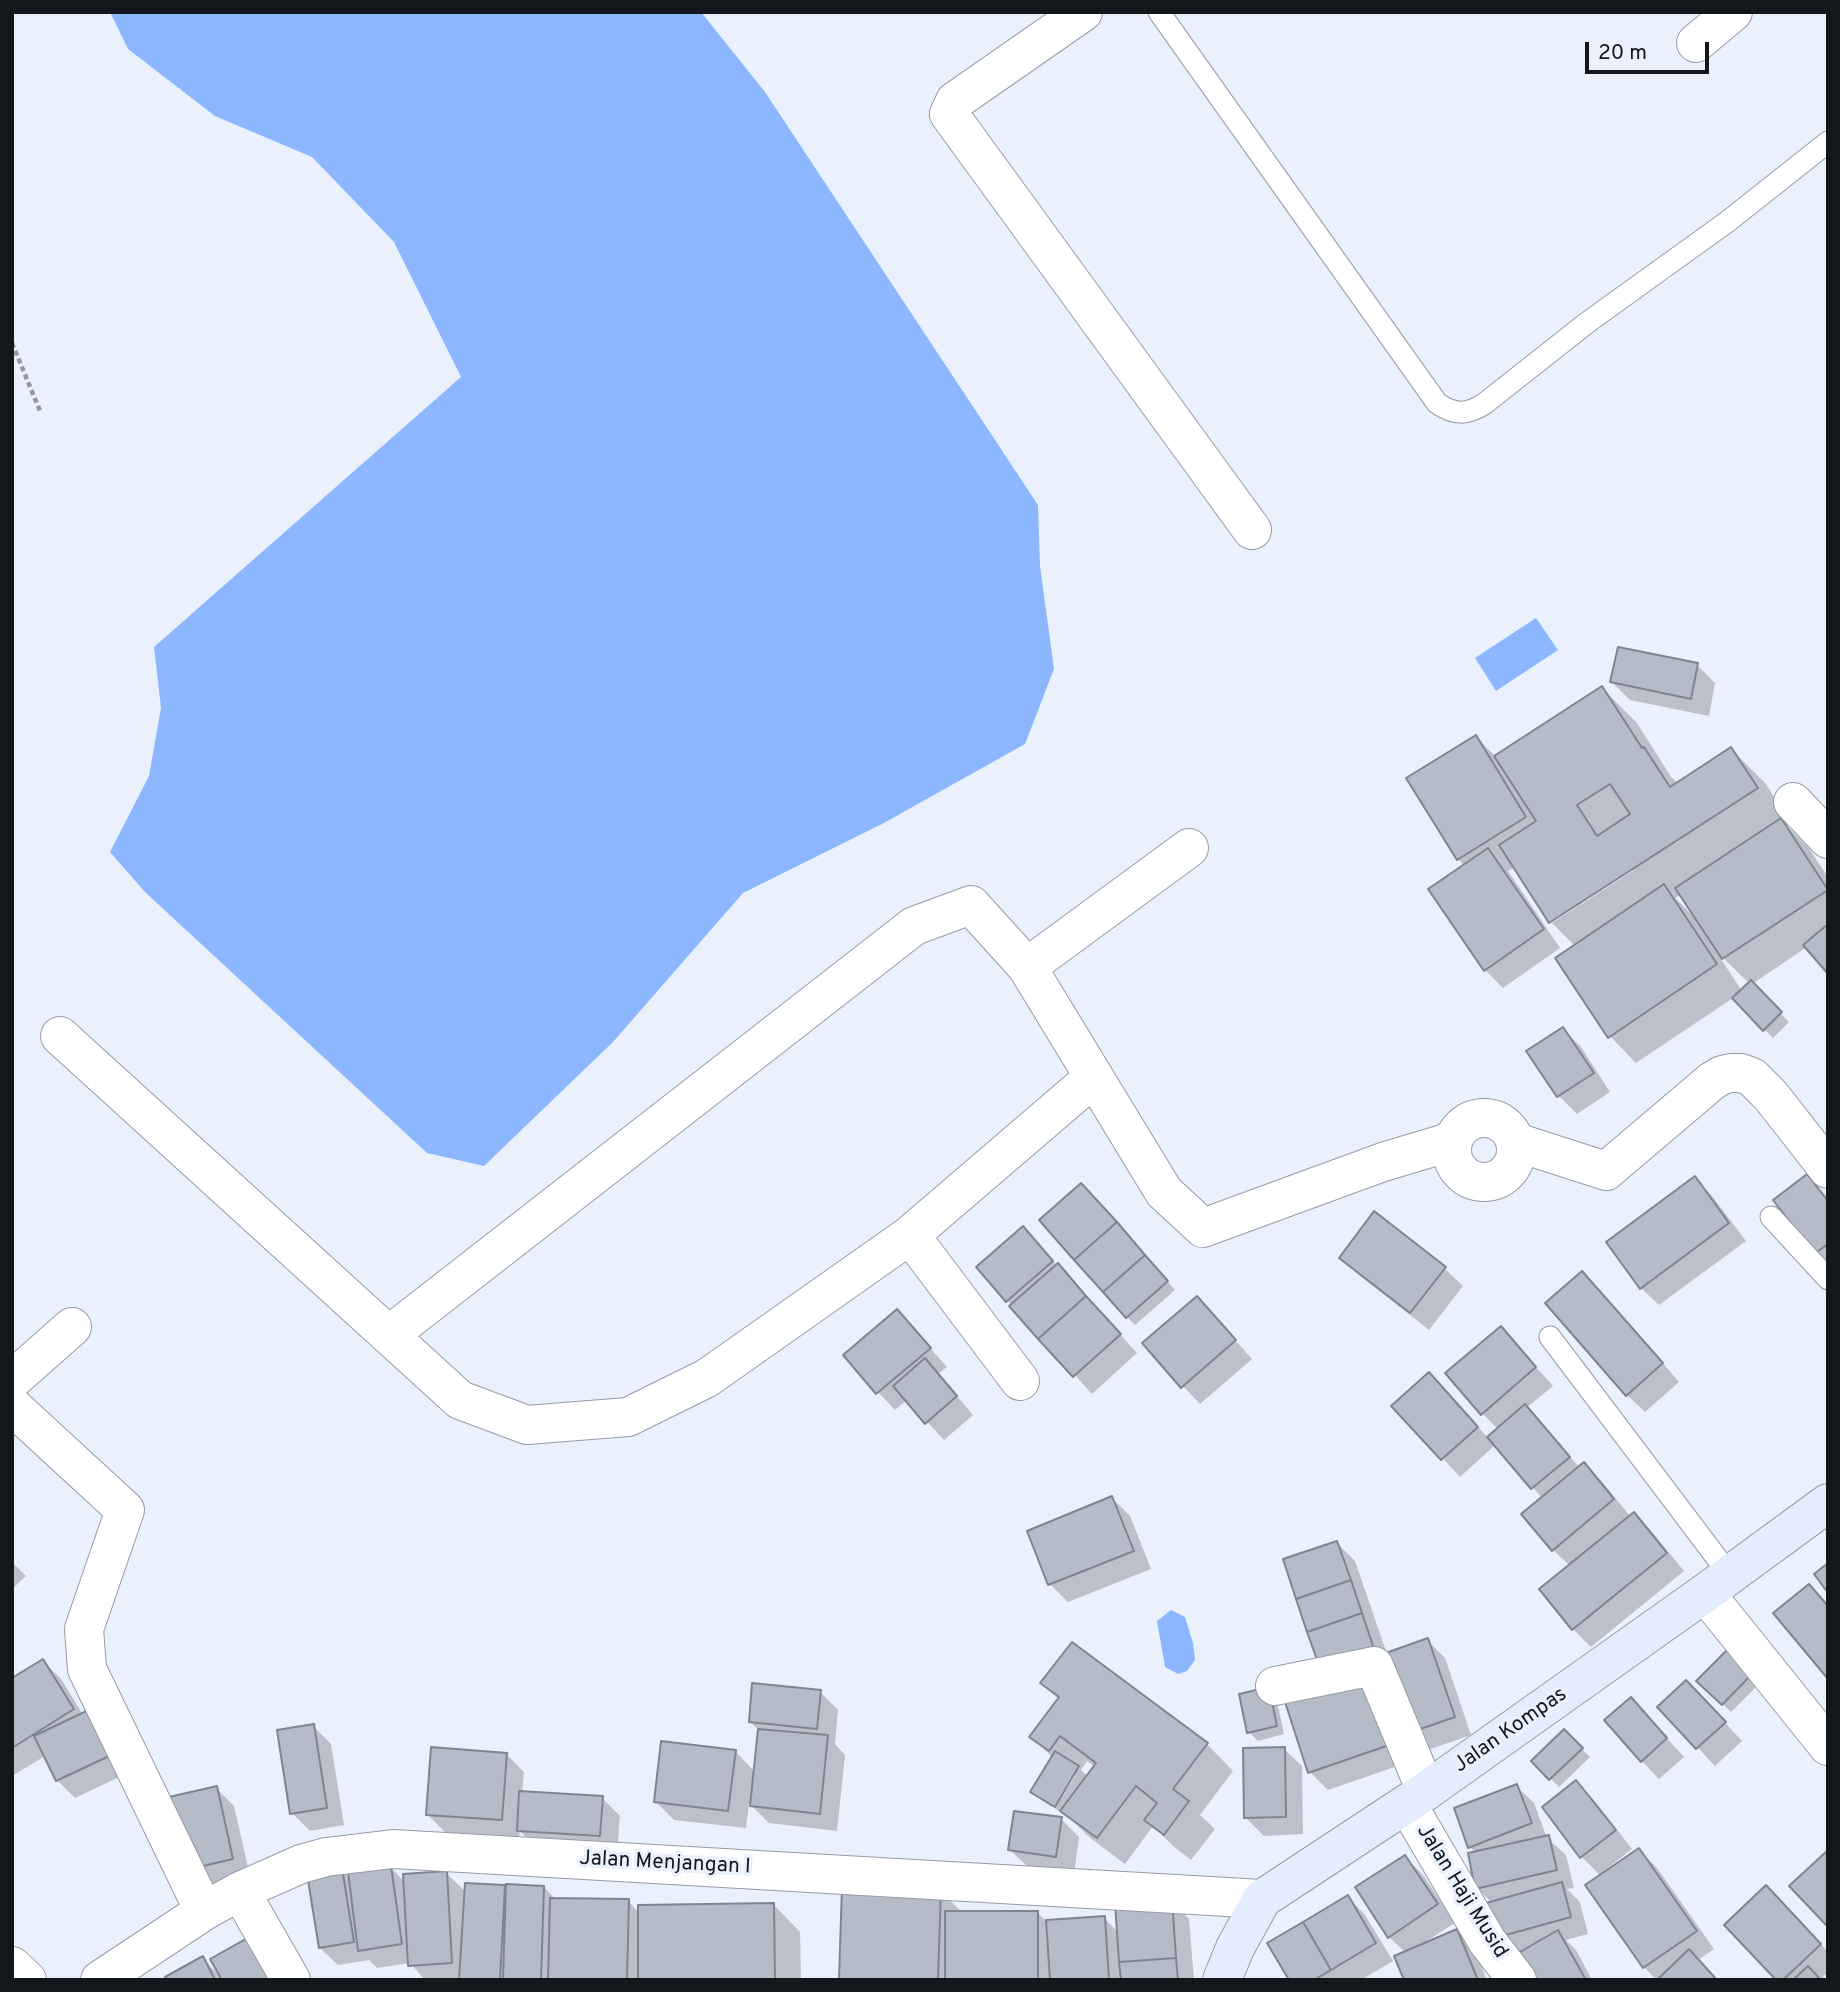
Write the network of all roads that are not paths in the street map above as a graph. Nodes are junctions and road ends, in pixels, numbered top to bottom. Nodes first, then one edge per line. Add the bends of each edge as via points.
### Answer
1 (1083, 12) edge
2 (1159, 12) edge
3 (1733, 12) edge
4 (1696, 43) dead end
5 (1828, 142) edge
6 (1252, 530) dead end
7 (1793, 802) dead end
8 (1828, 839) edge
9 (1189, 848) dead end
10 (1027, 967) junction
11 (60, 1036) dead end
12 (1093, 1078) junction
13 (1453, 1141) junction
14 (1516, 1142) junction
15 (1828, 1169) edge
16 (1771, 1217) dead end
17 (910, 1235) junction
18 (1828, 1279) edge
19 (72, 1327) dead end
20 (389, 1335) junction
21 (1550, 1337) dead end
22 (12, 1380) edge
23 (1020, 1381) dead end
24 (12, 1406) edge
25 (1828, 1503) edge
26 (1717, 1584) junction
27 (1275, 1686) dead end
28 (1828, 1746) edge
29 (1417, 1797) junction
30 (240, 1891) junction
31 (1262, 1899) junction
32 (204, 1911) junction
33 (12, 1966) edge
34 (27, 1980) edge
35 (100, 1980) edge
36 (291, 1980) edge
37 (1222, 1980) edge
38 (1517, 1980) edge

1 - 6 street via 955,101 949,114
2 - 5 lane via 1437,404 1452,413 1473,411 1484,404
3 - 4 street
7 - 8 street
9 - 10 street
10 - 12 street
10 - 20 street via 971,905 914,926
11 - 20 street
12 - 13 street via 1164,1192 1203,1228
12 - 17 street
13 - 14 street via 1465,1124 1485,1117 1505,1124
13 - 14 street via 1455,1164 1462,1174 1484,1183 1506,1175 1513,1166
14 - 15 street via 1606,1171 1712,1081 1741,1073 1752,1077 1770,1096
16 - 18 lane
17 - 20 street via 707,1378 628,1417 527,1425 460,1400
17 - 23 street
19 - 22 street
21 - 26 lane
24 - 32 street via 125,1510 84,1629 87,1669
25 - 26 main road, Jalan Kompas
26 - 28 street
26 - 29 main road, Jalan Kompas
27 - 29 street, Jalan Haji Musid via 1374,1666
29 - 31 main road, Jalan Kompas
29 - 38 street, Jalan Haji Musid via 1487,1941
30 - 31 street, Jalan Menjangan I via 326,1857 393,1849
30 - 32 street, Jalan Menjangan I
30 - 36 street
31 - 37 main road, Jalan Kompas
32 - 35 street, Jalan Menjangan I
33 - 34 street

